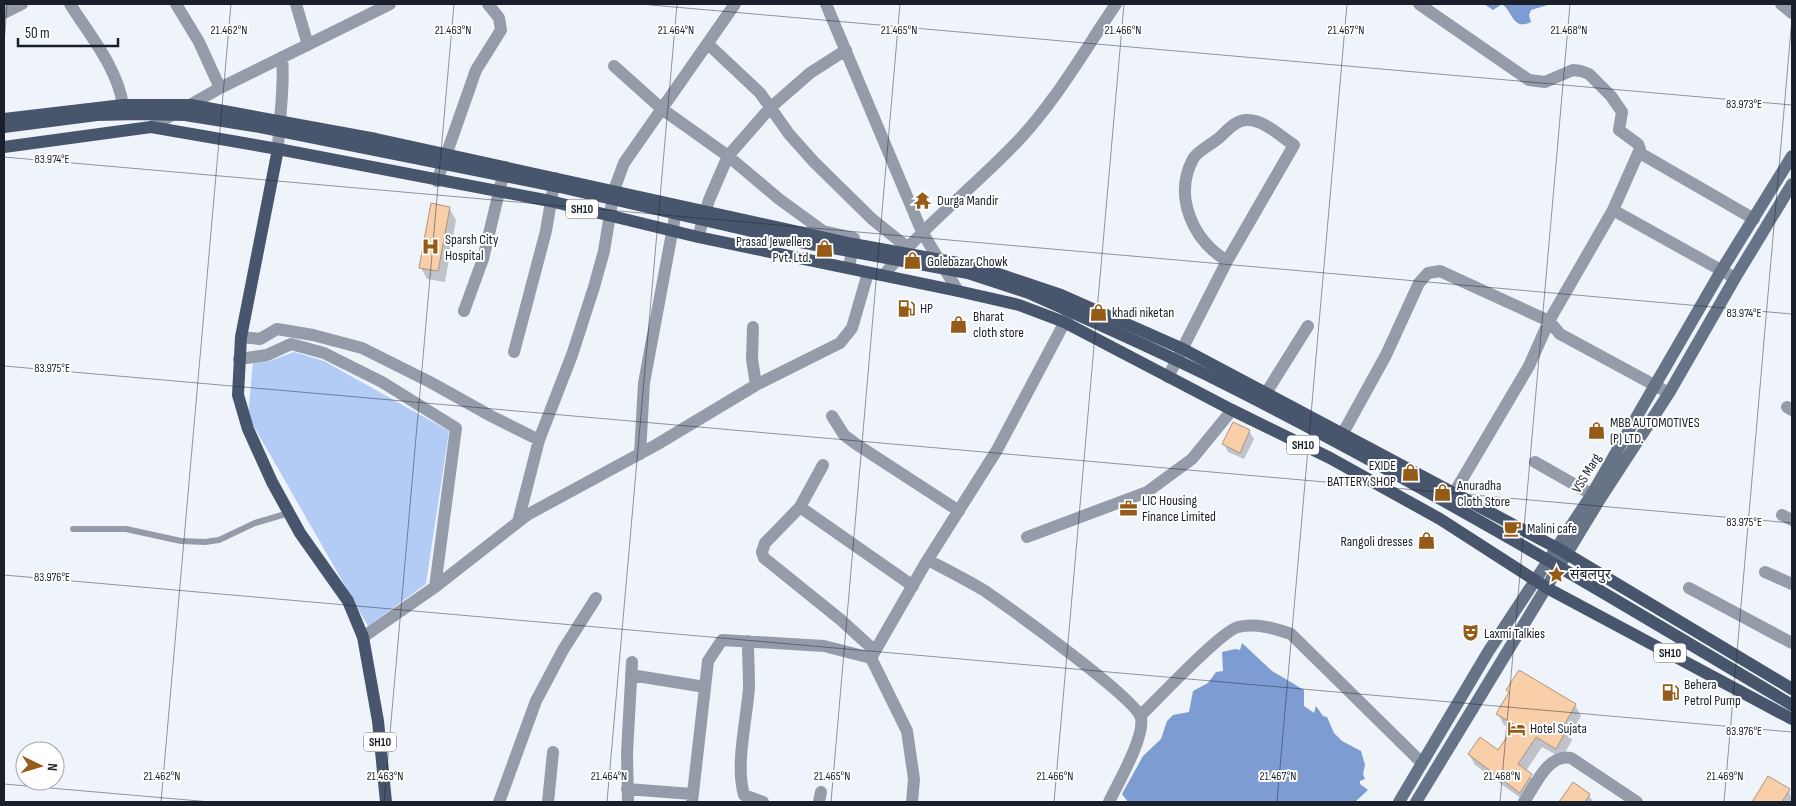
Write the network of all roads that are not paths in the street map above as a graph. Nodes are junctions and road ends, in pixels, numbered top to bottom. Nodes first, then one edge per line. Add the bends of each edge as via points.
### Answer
1 (22, 4) edge
2 (70, 4) edge
3 (176, 4) edge
4 (296, 4) edge
5 (390, 4) edge
6 (488, 4) edge
7 (735, 4) edge
8 (826, 4) edge
9 (1116, 4) edge
10 (1419, 4) edge
11 (1781, 4) edge
12 (4, 13) edge
13 (1792, 13) edge
14 (308, 44) junction
15 (708, 44) junction
16 (846, 50) junction
17 (282, 57) junction
18 (614, 66) dead end
19 (220, 88) junction
20 (190, 105) junction
21 (123, 106) junction
22 (770, 108) junction
23 (662, 109) junction
24 (4, 119) edge
25 (279, 121) junction
26 (4, 127) edge
27 (151, 127) junction
28 (4, 147) edge
29 (278, 148) junction
30 (447, 154) junction
31 (728, 156) junction
32 (1645, 156) dead end
33 (1792, 156) edge
34 (506, 167) junction
35 (555, 178) junction
36 (437, 181) junction
37 (1792, 184) edge
38 (614, 190) junction
39 (501, 192) junction
40 (550, 201) junction
41 (677, 206) junction
42 (1613, 210) junction
43 (705, 213) junction
44 (610, 215) junction
45 (1754, 219) junction
46 (671, 231) junction
47 (922, 232) junction
48 (698, 237) junction
49 (853, 244) junction
50 (904, 250) junction
51 (938, 258) junction
52 (1227, 261) junction
53 (849, 268) junction
54 (1721, 271) junction
55 (868, 273) junction
56 (884, 275) junction
57 (1735, 278) junction
58 (958, 290) junction
59 (1076, 301) junction
60 (464, 311) dead end
61 (1549, 321) junction
62 (1064, 322) junction
63 (1308, 326) dead end
64 (753, 327) dead end
65 (242, 337) junction
66 (1183, 349) junction
67 (514, 352) dead end
68 (239, 359) junction
69 (1168, 377) junction
70 (756, 385) junction
71 (1656, 386) junction
72 (1266, 393) junction
73 (1670, 393) junction
74 (1232, 410) junction
75 (832, 416) dead end
76 (1343, 432) junction
77 (539, 440) junction
78 (640, 454) junction
79 (1535, 462) dead end
80 (823, 464) dead end
81 (1454, 493) junction
82 (1596, 497) junction
83 (800, 508) junction
84 (958, 511) junction
85 (289, 513) junction
86 (518, 522) junction
87 (73, 529) dead end
88 (1027, 537) dead end
89 (1563, 552) junction
90 (928, 560) junction
91 (1765, 572) dead end
92 (1536, 581) junction
93 (1792, 584) edge
94 (913, 586) junction
95 (435, 587) junction
96 (1548, 588) junction
97 (1690, 588) dead end
98 (596, 598) dead end
99 (748, 641) junction
100 (365, 643) junction
101 (1792, 643) edge
102 (873, 655) junction
103 (705, 687) junction
104 (1792, 689) edge
105 (1792, 705) edge
106 (1140, 716) junction
107 (1792, 719) edge
108 (553, 752) dead end
109 (1422, 763) junction
110 (628, 788) junction
111 (692, 798) edge
112 (386, 802) edge
113 (499, 802) edge
114 (548, 802) edge
115 (628, 802) edge
116 (763, 802) edge
117 (912, 802) edge
118 (1103, 802) edge
119 (1109, 802) edge
120 (1399, 802) edge
121 (1416, 802) edge
122 (1524, 802) edge
123 (1637, 802) edge

1 - 12 street
2 - 21 street via 111,67
3 - 19 street via 199,42
4 - 14 street
5 - 14 street
6 - 30 street via 499,18 501,30 476,70
7 - 15 street
8 - 16 street
9 - 47 street via 1052,100 1016,143
10 - 42 street via 1528,80 1545,82 1573,70 1581,71 1589,74 1611,96 1623,116 1619,130 1640,149
11 - 13 street
14 - 17 street
15 - 22 street via 760,93
15 - 23 street
16 - 22 street via 810,73
16 - 47 street
17 - 19 street
17 - 25 street via 284,79
18 - 23 street
19 - 20 street
20 - 21 main road
20 - 25 main road
20 - 27 street
21 - 24 main road
22 - 31 street
22 - 50 street via 814,162
23 - 31 street
23 - 38 street via 624,163
25 - 29 street
25 - 30 main road
26 - 105 main road, bridge via 97,115 139,114 184,115 237,123 366,146 800,242 968,273 1003,284 1206,374 1340,444 1581,578
27 - 28 main road
27 - 29 main road
29 - 36 main road, SH10
29 - 65 main road, SH10
30 - 34 main road
30 - 36 street
31 - 43 street
31 - 49 street via 779,200 823,231 854,238
32 - 45 street
33 - 45 main road, VSS Marg
34 - 35 main road
34 - 39 street
35 - 38 main road
35 - 40 street
36 - 39 main road, SH10
37 - 57 main road, VSS Marg
38 - 41 main road
38 - 44 street
39 - 40 main road, SH10
39 - 60 street via 483,259
40 - 44 main road, SH10
40 - 67 street via 546,231
41 - 43 main road
41 - 46 street
42 - 54 street
42 - 61 street
43 - 48 street
43 - 49 main road
44 - 46 main road, SH10
44 - 77 street via 594,287
45 - 54 main road, VSS Marg
46 - 48 main road, SH10
46 - 78 street via 644,383
47 - 50 street
47 - 51 street
48 - 53 main road, SH10
49 - 50 main road
49 - 53 street
50 - 51 main road
50 - 56 street
51 - 58 street
51 - 59 main road via 1000,274
52 - 52 street via 1294,145 1261,122 1247,119 1237,122 1193,158 1185,187 1186,209 1200,238 1213,253
52 - 66 street
53 - 55 main road, SH10
54 - 57 street
54 - 71 main road, VSS Marg
55 - 56 main road, SH10
55 - 70 street via 847,336 840,343
56 - 58 main road, SH10
57 - 73 main road, VSS Marg
58 - 62 main road, SH10 via 1019,305
59 - 62 street
59 - 66 main road
61 - 71 street via 1560,334
61 - 76 street via 1440,271 1428,272
61 - 81 street via 1529,366
62 - 69 main road, SH10
62 - 84 street via 997,450
63 - 72 street
64 - 70 street via 752,359
65 - 68 main road, SH10
65 - 77 street via 260,339 277,329 348,343
66 - 69 street
66 - 72 main road
68 - 85 main road, SH10 via 238,394 248,430
68 - 95 street via 267,355 291,344 324,352 382,382 456,428
69 - 74 main road, SH10
70 - 78 street
71 - 73 street
71 - 82 main road, VSS Marg
72 - 76 main road
73 - 82 main road, VSS Marg
74 - 88 street via 1192,459 1147,492
74 - 92 main road, SH10 via 1330,458 1432,515
75 - 84 street via 844,435
76 - 81 main road
77 - 86 street
78 - 86 street
79 - 82 street
80 - 83 street
81 - 89 main road
82 - 89 main road, VSS Marg
83 - 94 street
83 - 102 street via 765,543 764,558 841,620
84 - 90 street
85 - 87 lane via 255,523 219,540 205,542 181,542 126,529
85 - 100 main road, SH10 via 348,602
86 - 95 street
89 - 92 main road, VSS Marg
89 - 96 main road, VSS Marg
89 - 104 main road
90 - 94 street
90 - 106 street via 984,591 1074,656 1130,702
91 - 93 street
92 - 96 main road, SH10
92 - 109 main road, VSS Marg via 1488,652
94 - 102 street
95 - 100 street
96 - 107 main road, SH10
96 - 121 main road, VSS Marg
97 - 101 street
98 - 113 street via 536,701
99 - 102 street via 824,646
99 - 103 street via 722,640 708,661
99 - 116 street via 749,686 742,790 744,795
100 - 112 main road, SH10
102 - 117 street via 907,731 914,779
103 - 110 street via 632,669
103 - 111 street
106 - 109 street via 1208,649 1236,627 1271,627 1291,634
106 - 119 street via 1142,730
108 - 114 street
109 - 120 main road, VSS Marg
110 - 111 street
110 - 115 street
118 - 119 street
122 - 123 street via 1552,761 1563,756 1571,758

